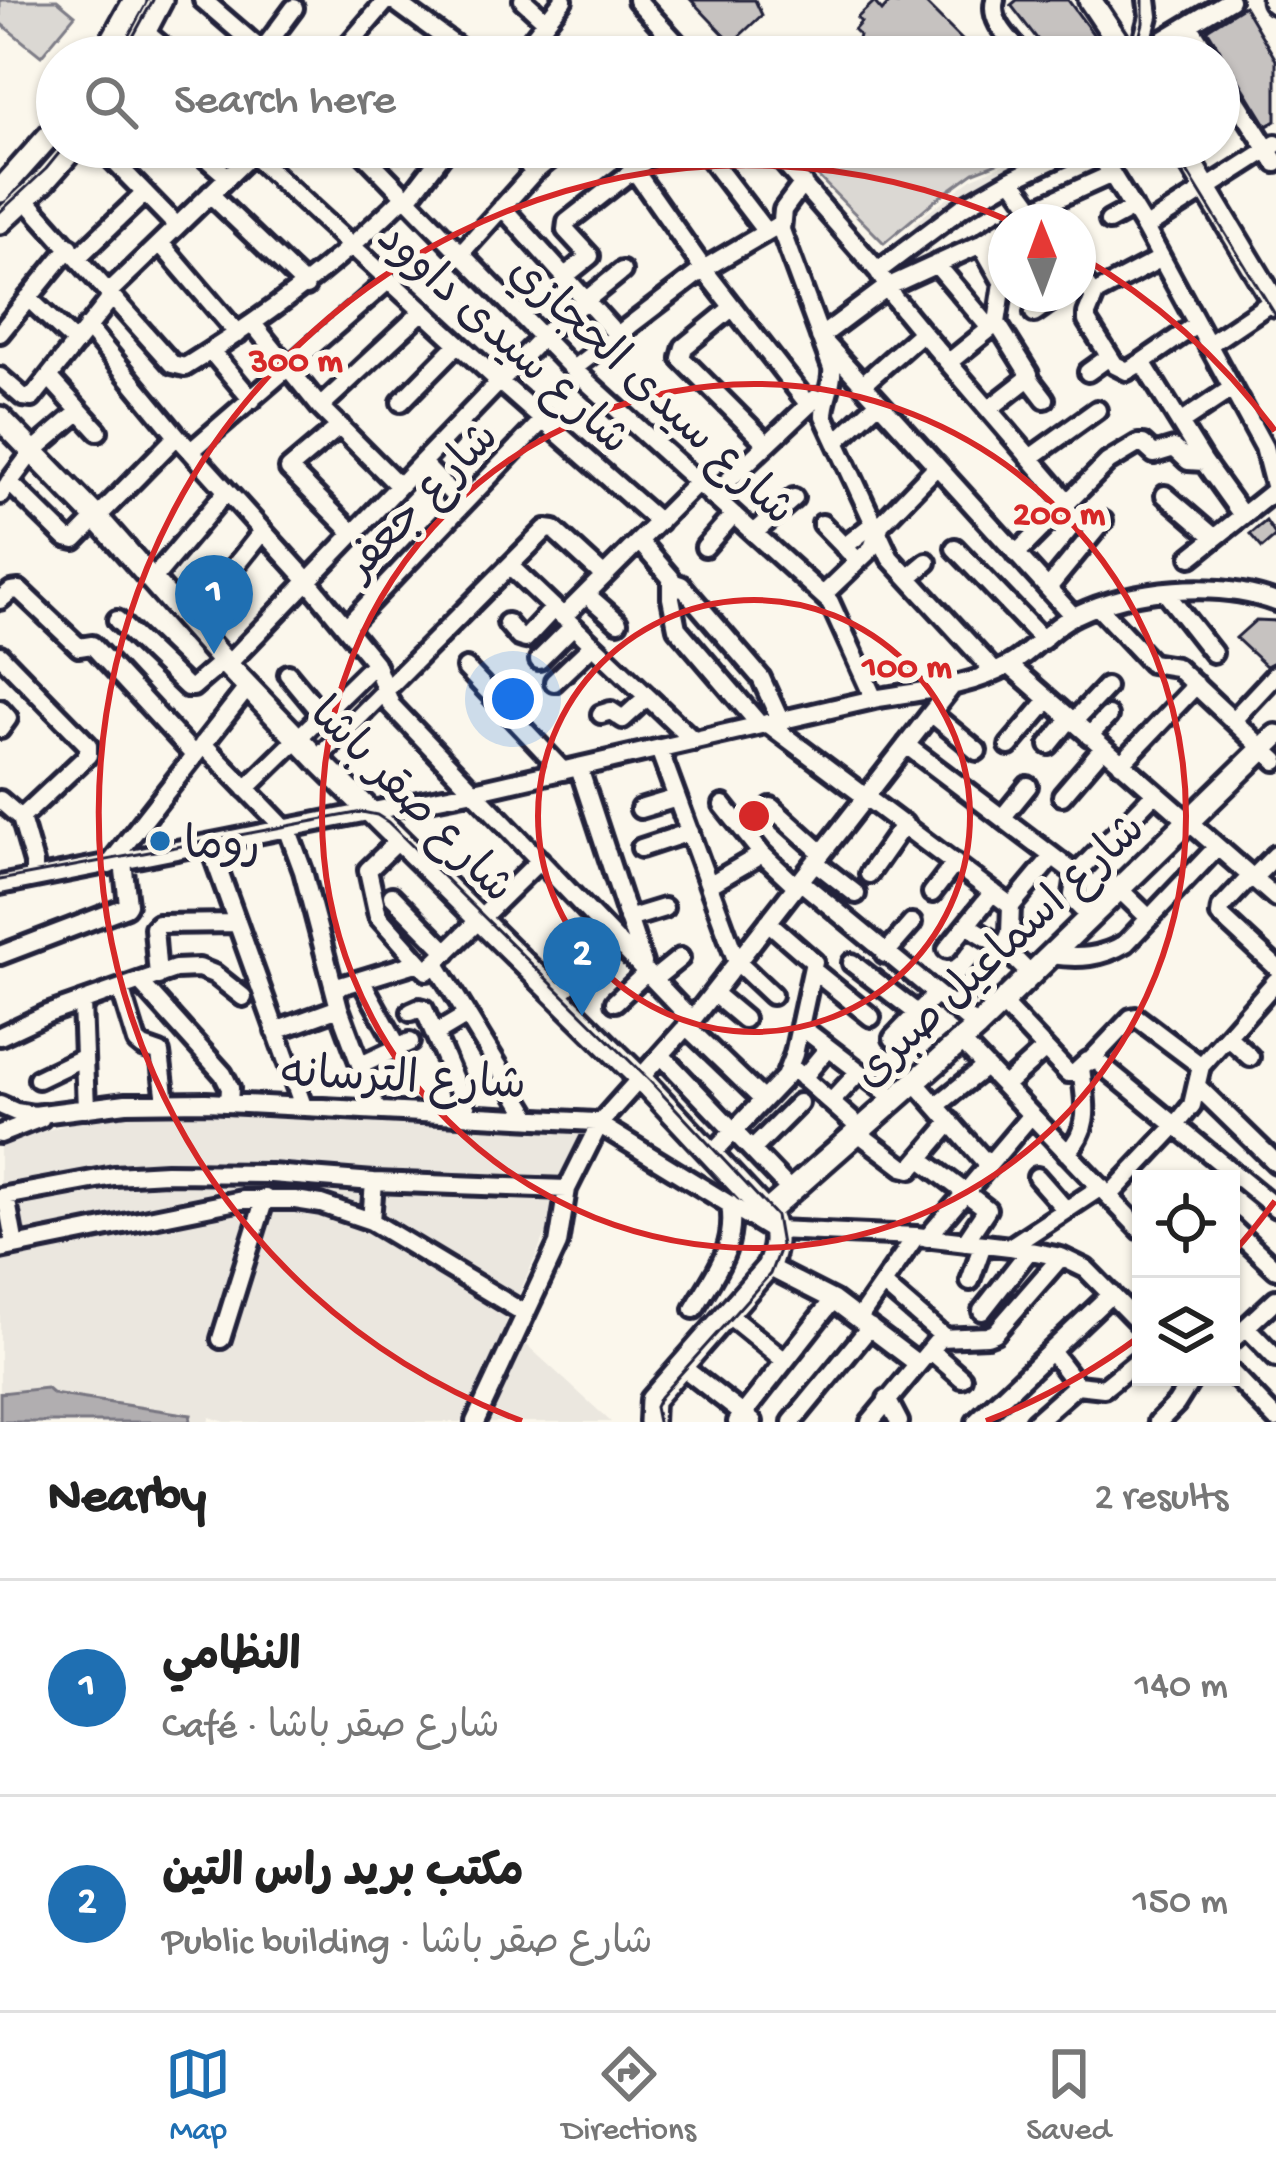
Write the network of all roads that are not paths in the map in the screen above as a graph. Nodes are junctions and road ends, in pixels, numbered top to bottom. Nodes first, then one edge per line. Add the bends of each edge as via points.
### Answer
1 (135, 0) edge
2 (160, 0) edge
3 (203, 0) edge
4 (390, 0) edge
5 (523, 0) edge
6 (563, 0) edge
7 (637, 0) edge
8 (994, 0) edge
9 (1090, 0) edge
10 (1148, 0) edge
11 (1230, 0) edge
12 (294, 8) dead end
13 (546, 21) junction
14 (1189, 25) junction
15 (145, 32) junction
16 (115, 36) edge
17 (143, 36) edge
18 (150, 36) edge
19 (244, 36) edge
20 (276, 36) edge
21 (357, 36) edge
22 (441, 36) edge
23 (538, 36) edge
24 (670, 36) edge
25 (1008, 36) edge
26 (1118, 36) edge
27 (1141, 36) edge
28 (1169, 36) edge
29 (1196, 36) edge
30 (1240, 104) edge
31 (36, 150) edge
32 (1273, 152) edge
33 (55, 168) edge
34 (121, 168) edge
35 (218, 168) edge
36 (236, 168) edge
37 (272, 168) edge
38 (378, 168) edge
39 (431, 168) edge
40 (530, 168) edge
41 (539, 168) edge
42 (637, 168) edge
43 (720, 168) edge
44 (789, 168) edge
45 (1035, 168) edge
46 (1108, 168) edge
47 (1194, 168) edge
48 (634, 170) junction
49 (533, 173) junction
50 (1112, 174) junction
51 (227, 176) junction
52 (1012, 179) junction
53 (802, 183) junction
54 (1206, 187) junction
55 (0, 190) edge
56 (145, 193) junction
57 (210, 194) junction
58 (407, 197) junction
59 (25, 199) junction
60 (1030, 204) edge
61 (1059, 204) edge
62 (502, 207) junction
63 (1133, 208) junction
64 (1109, 220) dead end
65 (0, 222) edge
66 (177, 226) junction
67 (773, 228) junction
68 (1144, 228) junction
69 (988, 240) edge
70 (160, 243) junction
71 (981, 244) junction
72 (353, 247) junction
73 (74, 252) junction
74 (461, 253) junction
75 (988, 256) edge
76 (1160, 259) junction
77 (936, 264) junction
78 (705, 268) junction
79 (622, 271) dead end
80 (564, 277) junction
81 (882, 279) junction
82 (389, 280) junction
83 (306, 286) junction
84 (110, 291) junction
85 (1096, 293) edge
86 (28, 298) junction
87 (586, 302) junction
88 (1275, 302) edge
89 (733, 307) junction
90 (423, 311) junction
91 (998, 312) edge
92 (1089, 312) edge
93 (1087, 319) junction
94 (993, 326) junction
95 (1196, 326) junction
96 (246, 329) junction
97 (922, 332) junction
98 (1069, 332) dead end
99 (0, 333) edge
100 (81, 335) junction
101 (618, 336) junction
102 (820, 337) junction
103 (542, 339) junction
104 (458, 344) junction
105 (1208, 345) junction
106 (211, 351) junction
107 (1109, 357) junction
108 (949, 362) junction
109 (1142, 362) junction
110 (289, 369) junction
111 (572, 369) junction
112 (1088, 372) dead end
113 (0, 377) edge
114 (49, 377) junction
115 (1029, 378) junction
116 (500, 383) junction
117 (831, 384) junction
118 (863, 384) junction
119 (1231, 389) junction
120 (1045, 399) dead end
121 (252, 400) junction
122 (401, 402) dead end
123 (880, 402) junction
124 (809, 405) junction
125 (320, 407) junction
126 (989, 409) junction
127 (1097, 410) dead end
128 (80, 411) junction
129 (0, 418) edge
130 (544, 419) junction
131 (1180, 423) junction
132 (340, 426) junction
133 (98, 431) dead end
134 (176, 436) junction
135 (836, 442) junction
136 (1270, 443) edge
137 (767, 444) junction
138 (191, 451) junction
139 (32, 452) junction
140 (1030, 458) junction
141 (1204, 462) junction
142 (422, 463) junction
143 (937, 466) junction
144 (697, 483) junction
145 (399, 486) junction
146 (4, 489) edge
147 (1276, 491) edge
148 (226, 492) junction
149 (1165, 495) dead end
150 (712, 496) junction
151 (794, 498) dead end
152 (1067, 501) junction
153 (462, 504) junction
154 (733, 515) junction
155 (1242, 515) junction
156 (98, 519) junction
157 (1103, 521) dead end
158 (659, 522) junction
159 (822, 524) dead end
160 (875, 528) junction
161 (262, 532) junction
162 (353, 533) junction
163 (754, 533) junction
164 (1214, 537) junction
165 (639, 541) junction
166 (705, 547) dead end
167 (844, 547) junction
168 (956, 548) dead end
169 (1016, 554) junction
170 (1191, 557) dead end
171 (858, 561) junction
172 (927, 562) dead end
173 (510, 566) junction
174 (604, 576) junction
175 (909, 577) junction
176 (1276, 578) edge
177 (152, 580) junction
178 (308, 581) junction
179 (672, 582) junction
180 (1048, 588) junction
181 (1165, 592) junction
182 (586, 594) junction
183 (823, 595) junction
184 (0, 600) edge
185 (1270, 600) edge
186 (1099, 608) junction
187 (1073, 616) junction
188 (563, 617) junction
189 (116, 620) dead end
190 (618, 622) dead end
191 (507, 623) dead end
192 (190, 624) junction
193 (346, 627) junction
194 (1043, 640) junction
195 (592, 645) junction
196 (1213, 653) dead end
197 (539, 660) dead end
198 (7, 662) edge
199 (225, 663) junction
200 (375, 663) junction
201 (466, 668) dead end
202 (1002, 668) junction
203 (288, 674) dead end
204 (1274, 681) edge
205 (554, 682) dead end
206 (0, 683) edge
207 (1196, 685) junction
208 (953, 686) junction
209 (248, 687) junction
210 (1106, 687) dead end
211 (385, 690) junction
212 (647, 697) junction
213 (874, 699) junction
214 (1048, 700) junction
215 (0, 709) edge
216 (931, 713) junction
217 (322, 715) junction
218 (601, 715) dead end
219 (1108, 716) dead end
220 (1233, 720) junction
221 (1071, 721) junction
222 (769, 722) junction
223 (0, 729) edge
224 (297, 739) junction
225 (694, 741) junction
226 (1096, 742) junction
227 (906, 745) junction
228 (1049, 745) dead end
229 (1009, 746) dead end
230 (1272, 748) edge
231 (659, 749) junction
232 (199, 750) junction
233 (977, 751) dead end
234 (317, 759) junction
235 (1121, 764) junction
236 (572, 769) junction
237 (1028, 786) dead end
238 (247, 789) junction
239 (474, 791) junction
240 (1155, 794) junction
241 (866, 795) junction
242 (1062, 796) dead end
243 (677, 798) junction
244 (0, 800) edge
245 (723, 805) dead end
246 (771, 807) dead end
247 (640, 809) dead end
248 (372, 812) junction
249 (21, 818) junction
250 (1002, 818) junction
251 (1188, 823) junction
252 (904, 824) junction
253 (286, 829) junction
254 (690, 832) junction
255 (399, 840) junction
256 (208, 844) junction
257 (1217, 847) junction
258 (641, 848) dead end
259 (762, 854) junction
260 (1276, 855) edge
261 (1052, 856) junction
262 (818, 857) junction
263 (540, 860) junction
264 (955, 862) junction
265 (116, 863) junction
266 (869, 874) dead end
267 (1076, 874) junction
268 (1252, 877) junction
269 (34, 878) junction
270 (798, 884) junction
271 (0, 885) edge
272 (709, 885) junction
273 (1119, 889) junction
274 (993, 892) junction
275 (932, 893) dead end
276 (856, 894) dead end
277 (392, 896) dead end
278 (1276, 898) edge
279 (1011, 906) junction
280 (664, 908) dead end
281 (1090, 917) junction
282 (1149, 918) junction
283 (628, 919) junction
284 (481, 920) junction
285 (768, 922) junction
286 (912, 922) dead end
287 (237, 923) junction
288 (967, 925) junction
289 (617, 941) junction
290 (1004, 948) junction
291 (947, 949) dead end
292 (885, 953) junction
293 (0, 955) edge
294 (1051, 955) junction
295 (680, 958) dead end
296 (250, 960) junction
297 (434, 960) junction
298 (737, 962) junction
299 (853, 963) dead end
300 (1276, 967) edge
301 (814, 970) junction
302 (649, 974) junction
303 (1031, 975) junction
304 (150, 979) junction
305 (361, 980) junction
306 (1276, 981) edge
307 (227, 984) junction
308 (334, 988) junction
309 (121, 990) junction
310 (712, 993) junction
311 (936, 994) junction
312 (772, 995) dead end
313 (557, 996) junction
314 (243, 997) dead end
315 (615, 1002) dead end
316 (82, 1003) junction
317 (1002, 1003) junction
318 (339, 1008) junction
319 (953, 1008) junction
320 (411, 1012) dead end
321 (917, 1013) junction
322 (467, 1015) junction
323 (871, 1017) dead end
324 (744, 1019) dead end
325 (689, 1023) junction
326 (800, 1026) junction
327 (275, 1031) junction
328 (1, 1033) edge
329 (435, 1034) junction
330 (969, 1034) junction
331 (1228, 1037) junction
332 (893, 1038) dead end
333 (828, 1048) junction
334 (1045, 1049) junction
335 (661, 1055) junction
336 (84, 1057) junction
337 (1250, 1057) dead end
338 (1086, 1064) junction
339 (361, 1065) junction
340 (1202, 1066) junction
341 (985, 1067) junction
342 (796, 1072) junction
343 (859, 1072) junction
344 (640, 1078) junction
345 (38, 1079) dead end
346 (915, 1082) junction
347 (1004, 1086) junction
348 (1197, 1086) junction
349 (895, 1099) junction
350 (763, 1100) junction
351 (166, 1102) junction
352 (229, 1102) junction
353 (831, 1102) junction
354 (799, 1103) dead end
355 (0, 1105) edge
356 (303, 1106) junction
357 (936, 1106) junction
358 (86, 1109) junction
359 (376, 1110) junction
360 (52, 1113) junction
361 (469, 1115) junction
362 (1031, 1115) junction
363 (530, 1118) junction
364 (951, 1122) junction
365 (600, 1123) junction
366 (1176, 1125) junction
367 (734, 1131) junction
368 (859, 1131) junction
369 (0, 1134) edge
370 (1071, 1148) junction
371 (752, 1150) junction
372 (712, 1154) junction
373 (921, 1159) junction
374 (1276, 1163) edge
375 (987, 1164) junction
376 (1224, 1170) edge
377 (1037, 1177) dead end
378 (374, 1182) junction
379 (1240, 1183) edge
380 (568, 1189) junction
381 (791, 1191) junction
382 (964, 1192) junction
383 (1105, 1192) junction
384 (3, 1197) edge
385 (265, 1198) junction
386 (730, 1204) junction
387 (1276, 1208) edge
388 (1066, 1210) junction
389 (1132, 1220) edge
390 (371, 1221) junction
391 (771, 1221) junction
392 (1240, 1236) edge
393 (922, 1237) junction
394 (974, 1243) junction
395 (1010, 1247) junction
396 (8, 1248) edge
397 (1029, 1251) junction
398 (1061, 1257) junction
399 (768, 1267) junction
400 (1276, 1269) edge
401 (970, 1281) dead end
402 (884, 1285) junction
403 (1111, 1294) junction
404 (1276, 1299) edge
405 (832, 1300) junction
406 (694, 1310) dead end
407 (982, 1311) dead end
408 (524, 1313) junction
409 (728, 1314) junction
410 (1132, 1316) edge
411 (865, 1323) junction
412 (1240, 1329) edge
413 (1240, 1334) edge
414 (221, 1339) dead end
415 (931, 1350) junction
416 (1051, 1351) junction
417 (1276, 1358) edge
418 (785, 1361) junction
419 (1132, 1365) edge
420 (681, 1366) junction
421 (962, 1378) dead end
422 (1240, 1381) edge
423 (1077, 1385) junction
424 (1187, 1386) edge
425 (887, 1399) junction
426 (1275, 1415) edge
427 (744, 1419) edge
428 (475, 1422) edge
429 (651, 1422) edge
430 (792, 1422) edge
431 (870, 1422) edge
432 (899, 1422) edge
433 (976, 1422) edge
434 (1035, 1422) edge
435 (1158, 1422) edge

1 - 16 main road
2 - 15 main road
3 - 19 street
4 - 21 street
4 - 22 street
5 - 13 street
6 - 13 street
7 - 24 street
8 - 25 street
9 - 26 main road
10 - 27 street
11 - 14 street
12 - 20 street
13 - 23 street
14 - 28 street
14 - 29 street
15 - 17 main road
15 - 18 street
30 - 32 street
31 - 55 main road
32 - 54 street
33 - 59 main road
34 - 56 street
35 - 51 street
36 - 51 street
37 - 72 street, شارع سيدى داوود
38 - 58 street, شارع سيدى الحجازي
39 - 58 street
40 - 49 street
41 - 49 street
42 - 48 street
43 - 67 street
44 - 53 street
45 - 52 street
46 - 50 street
47 - 54 main road
48 - 78 street
48 - 80 street via 566,224 590,257
49 - 62 street
50 - 61 street
50 - 63 street
51 - 57 street
52 - 60 street
52 - 81 street via 962,207
53 - 67 street
53 - 81 street
54 - 68 street
54 - 88 main road
56 - 66 street
56 - 73 street
57 - 66 street
57 - 83 street
58 - 72 street
58 - 74 street, شارع سيدى الحجازي
59 - 65 main road
59 - 73 street
62 - 74 street
62 - 80 street
63 - 64 street
63 - 68 street
66 - 70 street
67 - 78 street
67 - 102 street
68 - 76 street
69 - 71 street
70 - 84 street
70 - 96 street
71 - 75 street
71 - 77 street
72 - 82 street, شارع سيدى داوود
72 - 83 street
73 - 84 street
73 - 86 street
74 - 103 street, شارع سيدى الحجازي
76 - 85 street
76 - 95 street
77 - 81 street
77 - 94 street
78 - 89 street
78 - 101 street
79 - 87 street
80 - 87 street
81 - 97 street
81 - 102 street
82 - 90 street, شارع سيدى داوود
82 - 110 street
83 - 96 street
84 - 100 street
84 - 106 street via 172,364 185,367
86 - 99 street
86 - 100 street
87 - 101 street
87 - 103 street
88 - 105 street
89 - 124 street
89 - 137 street via 684,346 681,358
90 - 104 street, شارع سيدى داوود
90 - 125 street
91 - 94 street
92 - 93 street
93 - 98 street
93 - 107 street
94 - 108 street
94 - 115 street
95 - 105 street
95 - 109 street
96 - 106 street
96 - 110 street
97 - 108 street
97 - 118 street
100 - 114 street
100 - 134 street
101 - 111 street
102 - 117 street
102 - 118 street
103 - 111 street, شارع سيدى الحجازي
103 - 116 street
104 - 116 street, شارع سيدى داوود
104 - 122 street
105 - 119 street
106 - 121 street
107 - 109 street via 1126,371
107 - 112 street
108 - 126 street
109 - 131 street
110 - 121 street
110 - 125 street
111 - 144 street, شارع سيدى الحجازي
113 - 114 street via 27,399
114 - 128 street
115 - 120 street
115 - 126 street
116 - 130 street, شارع سيدى داوود
116 - 142 street
117 - 124 street
117 - 135 street via 824,416
118 - 123 street
119 - 131 street
119 - 136 street
121 - 138 street
123 - 135 street
123 - 143 street
124 - 137 street
125 - 132 street
126 - 140 street
127 - 140 street
128 - 133 street
128 - 139 street
129 - 139 main road, شارع صقر باشا
130 - 153 street, شارع جعفر
130 - 158 street, شارع سيدى داوود
131 - 141 street
132 - 145 street
132 - 162 street via 290,469
134 - 138 street
134 - 156 street
135 - 160 street
136 - 147 street
137 - 150 street
138 - 148 street
139 - 146 street
139 - 156 main road, شارع صقر باشا
140 - 152 street
141 - 152 street via 1187,461 1174,448 1154,454 1139,443
141 - 155 street
142 - 145 street
142 - 153 street
143 - 160 street
143 - 169 street
144 - 150 street, شارع سيدى الحجازي
144 - 158 street
145 - 162 street
146 - 156 street via 69,540
147 - 155 street
148 - 161 street
148 - 177 street
149 - 164 street
150 - 154 street, شارع سيدى الحجازي
151 - 163 street
152 - 169 street
153 - 193 street, شارع جعفر
154 - 163 street, شارع سيدى الحجازي
154 - 166 street
155 - 164 street
156 - 177 main road, شارع صقر باشا
157 - 180 street
158 - 165 street
159 - 167 street
160 - 167 street
160 - 171 street via 875,544
160 - 175 street
161 - 178 street
161 - 192 street
162 - 178 street
163 - 183 street, شارع سيدى الحجازي
164 - 170 street
165 - 174 street
165 - 179 street
167 - 171 street
168 - 194 street
169 - 180 street
171 - 183 street
172 - 175 street
173 - 174 street via 552,529
173 - 188 street
173 - 211 street
174 - 182 street
175 - 202 street
176 - 185 street
177 - 192 main road, شارع صقر باشا
178 - 193 street
178 - 199 street
179 - 222 street via 760,678
179 - 222 street via 677,628
180 - 187 street
181 - 185 street
181 - 186 street
181 - 196 street
182 - 188 street
182 - 190 street
183 - 213 street, شارع سيدى الحجازي
184 - 232 street via 19,590 80,647 92,645
186 - 187 street
186 - 207 street via 1150,663 1176,667
187 - 194 street
188 - 191 street via 525,639
188 - 195 street
188 - 197 street
189 - 199 street via 187,688
192 - 199 main road, شارع صقر باشا
193 - 200 street
194 - 202 street
195 - 205 street
195 - 212 street
198 - 206 street
198 - 249 street via 90,750
199 - 209 main road, شارع صقر باشا
200 - 211 street
200 - 217 street
201 - 236 street
202 - 208 street
202 - 214 street
203 - 217 street
204 - 220 street
207 - 220 street
207 - 235 street
208 - 213 street
208 - 216 street
209 - 224 main road, شارع صقر باشا
209 - 232 street
210 - 221 street
211 - 234 street
211 - 239 street via 391,706
212 - 218 street via 623,719
212 - 225 street
213 - 222 street
214 - 221 street
214 - 229 street
215 - 223 street via 8,718
216 - 227 street
216 - 233 street
217 - 224 street
219 - 226 street
220 - 230 street
221 - 226 street
221 - 228 street
222 - 225 street
222 - 241 street
224 - 234 main road, شارع صقر باشا
224 - 238 street
225 - 231 street
226 - 235 street
226 - 242 street
227 - 241 street
227 - 250 street
230 - 251 main road, شارع اسماعيل صبرى
231 - 236 street
231 - 243 street
232 - 238 street
232 - 265 street
234 - 248 main road, شارع صقر باشا
235 - 240 street
236 - 239 street
236 - 283 street
237 - 250 street
238 - 253 street
239 - 248 street
239 - 263 street
240 - 251 street
240 - 267 street
241 - 252 street
241 - 262 street
243 - 247 street
243 - 254 street
244 - 249 street
245 - 259 street
246 - 262 street
248 - 253 street
248 - 255 main road, شارع صقر باشا
249 - 269 street
250 - 261 street
251 - 257 street
251 - 273 main road, شارع اسماعيل صبرى
252 - 264 street
252 - 266 street
253 - 256 street
253 - 308 street
254 - 258 street
254 - 272 street
255 - 284 main road, شارع صقر باشا
255 - 297 street via 367,872 378,916
256 - 265 street
256 - 287 street
257 - 268 street
257 - 282 street
259 - 270 street
259 - 272 street
260 - 268 street
261 - 267 street
261 - 279 street
262 - 270 street
262 - 276 street
263 - 284 street
263 - 289 street
264 - 274 street
264 - 275 street
265 - 269 street
265 - 293 street via 126,908
267 - 281 street via 1073,895
268 - 278 street
268 - 300 street via 1220,915
269 - 271 street
270 - 285 street
270 - 292 street
272 - 298 street
273 - 281 main road, شارع اسماعيل صبرى
273 - 282 street
274 - 279 street
274 - 288 street
277 - 297 street
279 - 290 street
280 - 283 street
281 - 294 main road, شارع اسماعيل صبرى
282 - 294 street via 1109,952
283 - 302 street
284 - 297 street
284 - 313 main road, شارع صقر باشا
285 - 298 street
285 - 301 street via 812,958
286 - 292 street
287 - 296 street
287 - 304 street via 155,925
288 - 290 street
288 - 291 street
289 - 302 street
289 - 313 street
290 - 303 street
290 - 319 street
292 - 311 street
294 - 303 main road, شارع اسماعيل صبرى
295 - 302 street
296 - 307 street
296 - 327 street
297 - 305 street
297 - 322 street
298 - 310 street
298 - 312 street
299 - 321 street
301 - 323 street
301 - 326 street
302 - 315 street
302 - 325 street
303 - 317 main road, شارع اسماعيل صبرى
304 - 307 street via 199,968
304 - 309 street
304 - 352 street via 228,1081
305 - 308 street
305 - 339 street via 404,1044
306 - 331 street
307 - 314 street
308 - 318 street
309 - 316 street
309 - 351 street via 137,1042 160,1053
310 - 324 street
310 - 325 street
311 - 319 street
311 - 321 street
313 - 344 main road, شارع صقر باشا
316 - 328 street
316 - 336 street
317 - 330 main road, شارع اسماعيل صبرى
317 - 334 street
318 - 327 street
318 - 339 street
319 - 330 street
320 - 329 street via 424,1008
321 - 332 street
322 - 329 street
322 - 363 street
325 - 335 street
325 - 350 street
326 - 333 street
326 - 342 street
327 - 356 street
329 - 361 street
330 - 341 street
330 - 346 main road, شارع اسماعيل صبرى
331 - 337 street
331 - 340 street
333 - 342 street
333 - 343 street
334 - 338 street via 1069,1074
334 - 347 street
335 - 344 street
335 - 367 street
336 - 345 street
336 - 358 street
338 - 340 street via 1136,1017
338 - 366 street via 1098,1062
338 - 370 street via 1086,1117
339 - 359 street
340 - 348 street
341 - 347 street
341 - 357 street
342 - 350 street
342 - 353 street
343 - 349 street
343 - 353 street
344 - 365 street
344 - 372 main road, شارع صقر باشا
346 - 349 main road, شارع اسماعيل صبرى
346 - 357 street
347 - 362 street
348 - 366 street
348 - 374 street
349 - 368 main road, شارع اسماعيل صبرى
350 - 367 street
351 - 352 street, شارع الترسانه
351 - 358 street, شارع الترسانه
352 - 356 street, شارع الترسانه
353 - 368 street
354 - 371 street
355 - 360 street, شارع الترسانه
356 - 359 street, شارع الترسانه
357 - 364 street
358 - 360 street, شارع الترسانه
359 - 361 street, شارع الترسانه
360 - 369 street
361 - 363 street, شارع الترسانه
362 - 370 street
362 - 375 street
363 - 365 street, شارع الترسانه
364 - 373 street
364 - 375 street
365 - 380 street
365 - 386 street, شارع الترسانه
366 - 376 street
366 - 383 street
367 - 371 street
367 - 372 street
368 - 373 street via 903,1168
368 - 381 main road, شارع اسماعيل صبرى
370 - 383 street
371 - 381 street
372 - 391 main road, شارع صقر باشا
373 - 382 street
375 - 382 street
377 - 388 street
378 - 380 street
378 - 384 street via 166,1173
378 - 390 street
379 - 387 street
380 - 408 street via 557,1244
381 - 391 main road, شارع اسماعيل صبرى
382 - 393 street
382 - 394 street via 987,1210
383 - 388 street
383 - 389 street
384 - 396 street
385 - 390 street via 321,1204
385 - 396 street
385 - 414 street
386 - 391 street, شارع الترسانه
386 - 406 street via 728,1251
388 - 395 street
390 - 408 street
391 - 393 street
391 - 399 main road
392 - 400 street
393 - 394 street
393 - 402 street
394 - 395 street
394 - 401 street
395 - 397 street
397 - 398 street
397 - 407 street
398 - 403 street
398 - 415 street via 995,1333
399 - 405 street
399 - 409 main road
402 - 411 street
402 - 415 street
403 - 410 street
403 - 416 street
404 - 412 street
405 - 411 street
405 - 418 street
408 - 428 street
409 - 418 street
409 - 420 main road
411 - 415 street
411 - 430 street
413 - 417 street
415 - 421 street
415 - 425 street
416 - 423 street
416 - 433 street
418 - 427 street
419 - 423 street via 1104,1388
420 - 427 street
420 - 429 main road via 652,1400
422 - 426 street
423 - 434 street
424 - 435 street
425 - 431 street
425 - 432 street

